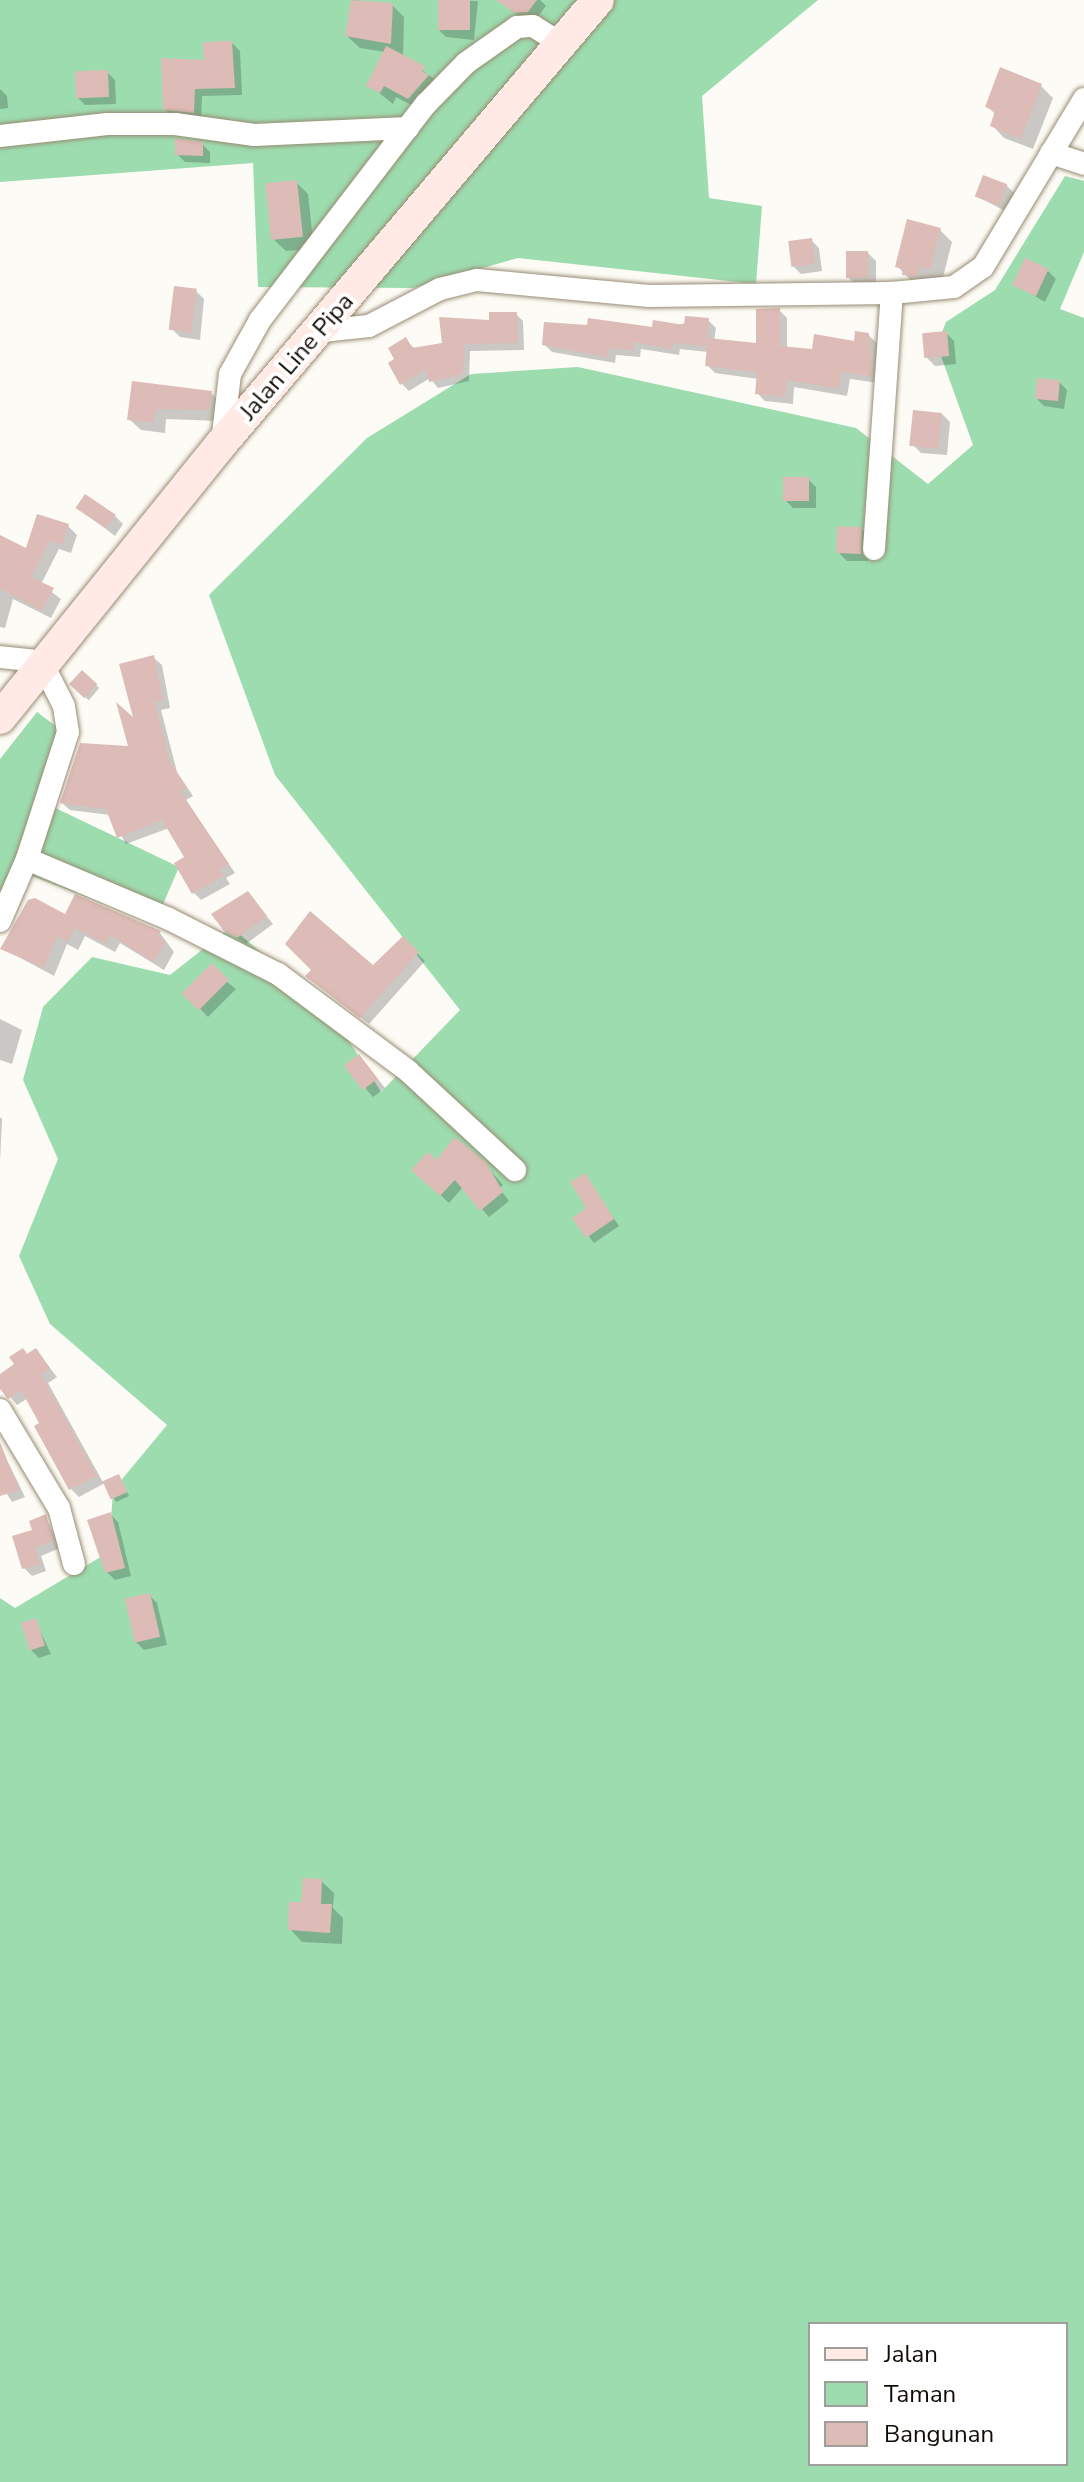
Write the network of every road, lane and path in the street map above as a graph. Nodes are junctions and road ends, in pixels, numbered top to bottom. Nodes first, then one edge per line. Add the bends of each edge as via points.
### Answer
1 (598, 0) edge
2 (562, 44) junction
3 (1084, 99) edge
4 (408, 128) junction
5 (0, 136) edge
6 (1051, 153) junction
7 (1084, 164) edge
8 (892, 293) junction
9 (322, 331) junction
10 (222, 443) junction
11 (874, 549) dead end
12 (0, 657) edge
13 (46, 664) junction
14 (0, 718) edge
15 (27, 859) junction
16 (0, 921) edge
17 (515, 1170) dead end
18 (0, 1410) edge
19 (74, 1564) dead end

1 - 2 main road, Jalan Line Pipa
2 - 4 street via 533,26 505,33 456,73
2 - 9 main road, Jalan Line Pipa
3 - 6 street
4 - 5 street via 254,135 122,124
4 - 10 street via 260,320 239,355 230,374
6 - 7 street
6 - 8 street via 983,267 954,287
8 - 9 street via 649,296 477,280 440,289 369,326
8 - 11 street
9 - 10 main road, Jalan Line Pipa
10 - 13 main road, Jalan Line Pipa
12 - 13 street
13 - 14 main road, Jalan Line Pipa
13 - 15 street via 64,706 68,732
15 - 16 street
15 - 17 street via 169,919 278,974 385,1052
18 - 19 street via 59,1508

